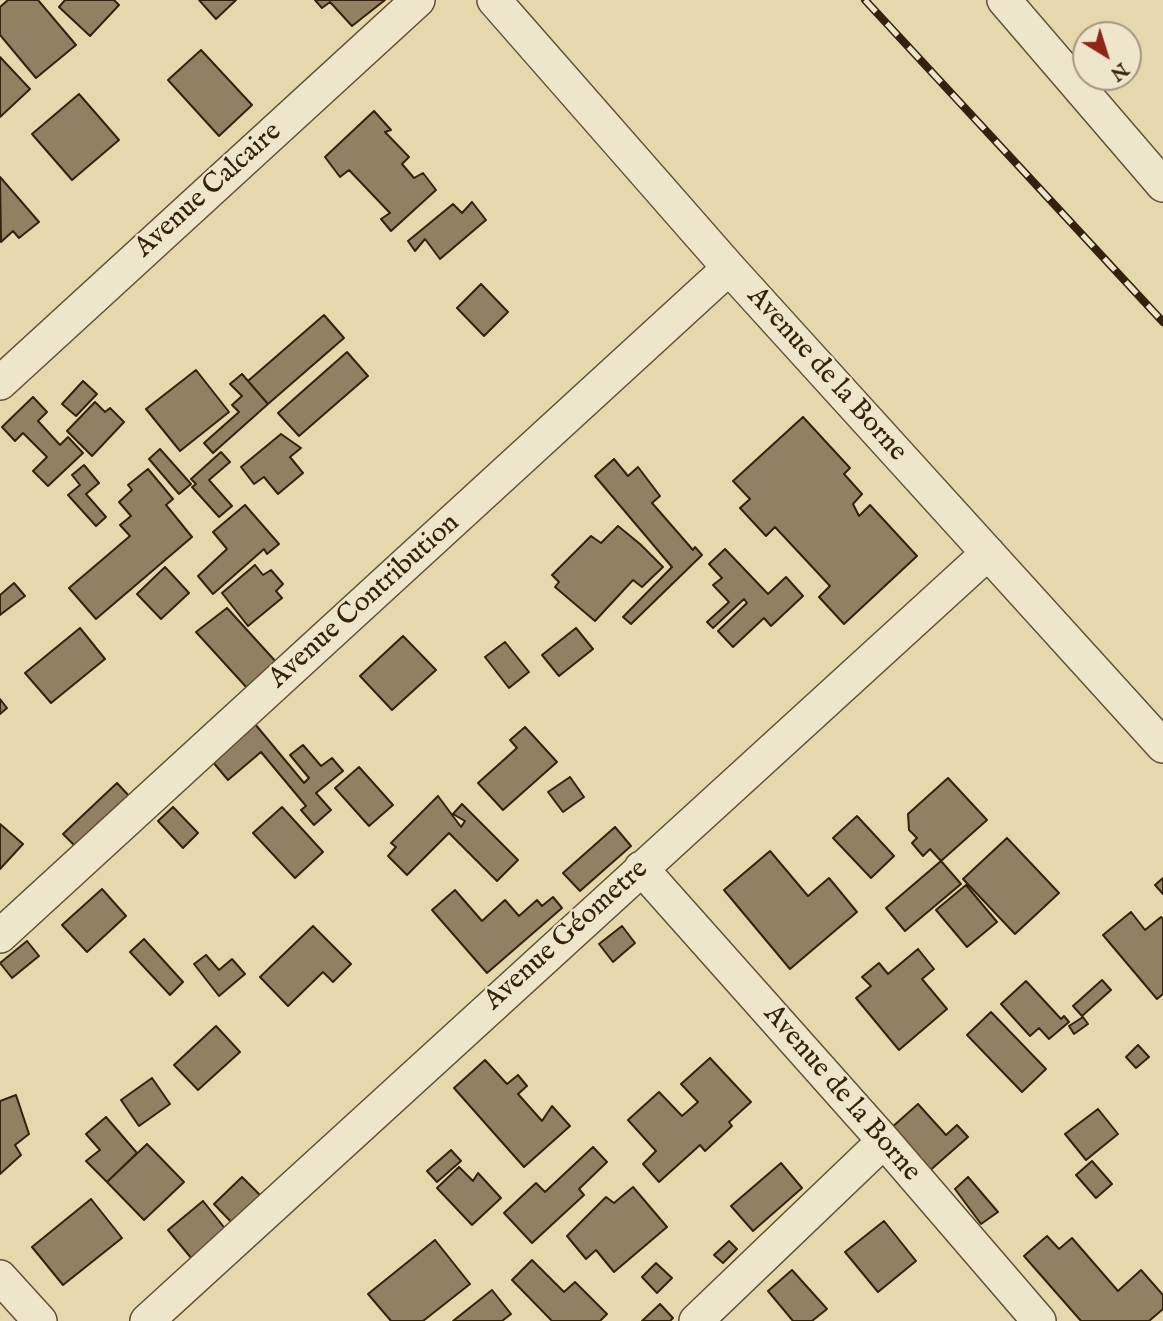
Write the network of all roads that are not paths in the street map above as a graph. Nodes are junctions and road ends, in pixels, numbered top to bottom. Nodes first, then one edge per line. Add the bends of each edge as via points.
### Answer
1 (418, 0) edge
2 (494, 0) edge
3 (1004, 0) edge
4 (1163, 185) edge
5 (729, 268) junction
6 (0, 383) edge
7 (988, 552) junction
8 (1163, 746) edge
9 (641, 868) junction
10 (0, 936) edge
11 (884, 1141) junction
12 (0, 1276) edge
13 (40, 1321) edge
14 (147, 1321) edge
15 (696, 1321) edge
16 (1039, 1321) edge

1 - 6 street, Avenue Calcaire
2 - 5 street, Avenue de la Borne
3 - 4 street
5 - 7 street, Avenue de la Borne
5 - 10 street, Avenue Contribution
7 - 8 street, Avenue de la Borne
7 - 9 street, Avenue Géometre
9 - 11 street, Avenue de la Borne
9 - 14 street, Avenue Géometre
11 - 15 street
11 - 16 street, Avenue de la Borne
12 - 13 street

